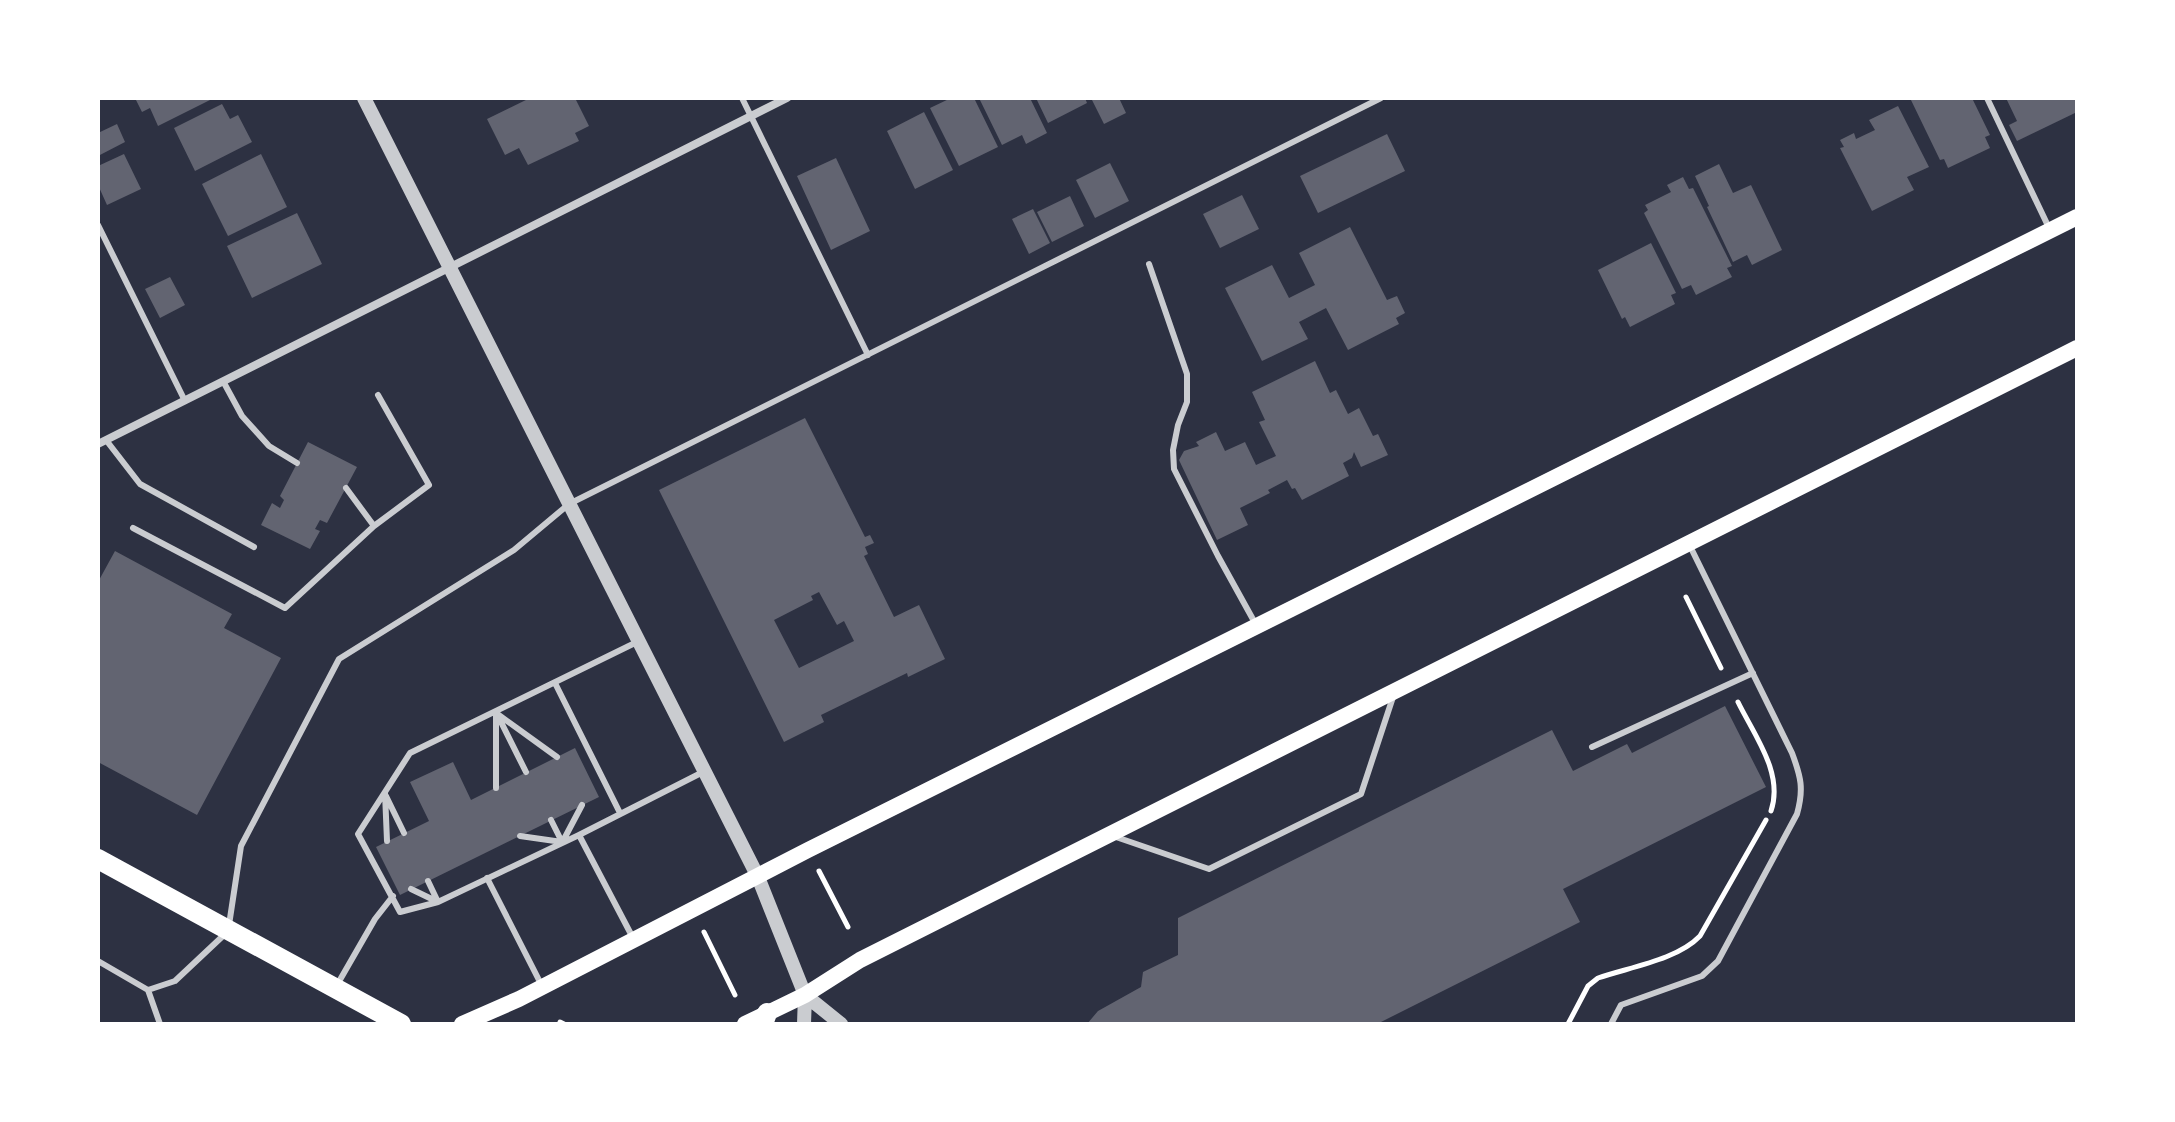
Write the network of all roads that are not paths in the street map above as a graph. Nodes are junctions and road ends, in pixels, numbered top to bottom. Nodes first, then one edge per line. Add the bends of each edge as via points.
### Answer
1 (364, 98) edge
2 (742, 98) edge
3 (787, 98) edge
4 (1381, 98) edge
5 (1987, 98) edge
6 (751, 116) junction
7 (2077, 217) edge
8 (98, 225) edge
9 (2050, 230) junction
10 (1149, 264) dead end
11 (449, 268) junction
12 (2077, 348) edge
13 (868, 355) junction
14 (223, 381) junction
15 (378, 395) dead end
16 (185, 401) junction
17 (102, 442) edge
18 (297, 463) dead end
19 (346, 488) dead end
20 (569, 504) junction
21 (374, 526) junction
22 (133, 528) dead end
23 (1689, 543) junction
24 (254, 547) dead end
25 (1257, 626) junction
26 (639, 641) junction
27 (1753, 673) junction
28 (555, 683) junction
29 (1395, 691) junction
30 (496, 713) junction
31 (1592, 747) dead end
32 (557, 757) dead end
33 (705, 771) junction
34 (526, 772) dead end
35 (496, 788) dead end
36 (385, 793) junction
37 (582, 805) dead end
38 (620, 813) junction
39 (551, 820) dead end
40 (404, 833) dead end
41 (579, 835) junction
42 (1109, 835) junction
43 (520, 836) dead end
44 (387, 841) dead end
45 (562, 842) junction
46 (98, 859) edge
47 (758, 877) junction
48 (487, 878) junction
49 (428, 881) dead end
50 (411, 889) dead end
51 (393, 896) junction
52 (438, 902) junction
53 (229, 930) junction
54 (633, 940) junction
55 (98, 961) edge
56 (542, 986) junction
57 (335, 988) junction
58 (148, 990) junction
59 (805, 995) junction
60 (765, 1018) edge
61 (160, 1024) edge
62 (401, 1024) edge
63 (462, 1024) edge
64 (745, 1024) edge
65 (804, 1024) edge
66 (841, 1024) edge
67 (1611, 1024) edge

1 - 11 street
2 - 6 lane
3 - 6 street
4 - 13 lane
5 - 9 lane
6 - 11 street
6 - 13 lane
7 - 9 main road
8 - 16 lane
9 - 25 main road
10 - 25 lane via 1187,374 1174,469
11 - 14 street
11 - 20 street
12 - 23 main road
13 - 20 lane
14 - 16 street
14 - 18 lane via 242,416 269,446
15 - 21 lane via 429,485
16 - 17 street
17 - 24 lane via 140,484
19 - 21 lane
20 - 26 street
20 - 53 lane via 514,550 339,659 241,846
21 - 22 lane via 285,608
23 - 27 lane
23 - 29 main road
25 - 47 main road
26 - 28 lane
26 - 33 street
27 - 31 lane
27 - 67 lane via 1801,778 1797,814 1718,961 1702,976 1621,1005
28 - 30 lane
28 - 38 lane
29 - 42 main road
29 - 42 lane via 1361,794 1209,869
30 - 32 lane
30 - 34 lane
30 - 35 lane
30 - 36 lane via 410,753
33 - 38 lane
33 - 47 street
36 - 40 lane
36 - 44 lane
36 - 51 lane via 358,834
37 - 45 lane
38 - 41 lane
39 - 45 lane
41 - 45 lane
41 - 54 lane
42 - 59 main road via 860,960
43 - 45 lane
45 - 48 lane
46 - 53 main road
47 - 54 main road
47 - 59 street
48 - 52 lane
48 - 56 lane
49 - 52 lane
50 - 52 lane
51 - 52 lane via 400,912
51 - 57 lane
53 - 57 main road
53 - 58 lane via 175,981
54 - 56 main road
55 - 58 lane
56 - 63 main road
57 - 62 main road
58 - 61 lane
59 - 60 main road
59 - 65 street
59 - 66 street
60 - 64 main road

